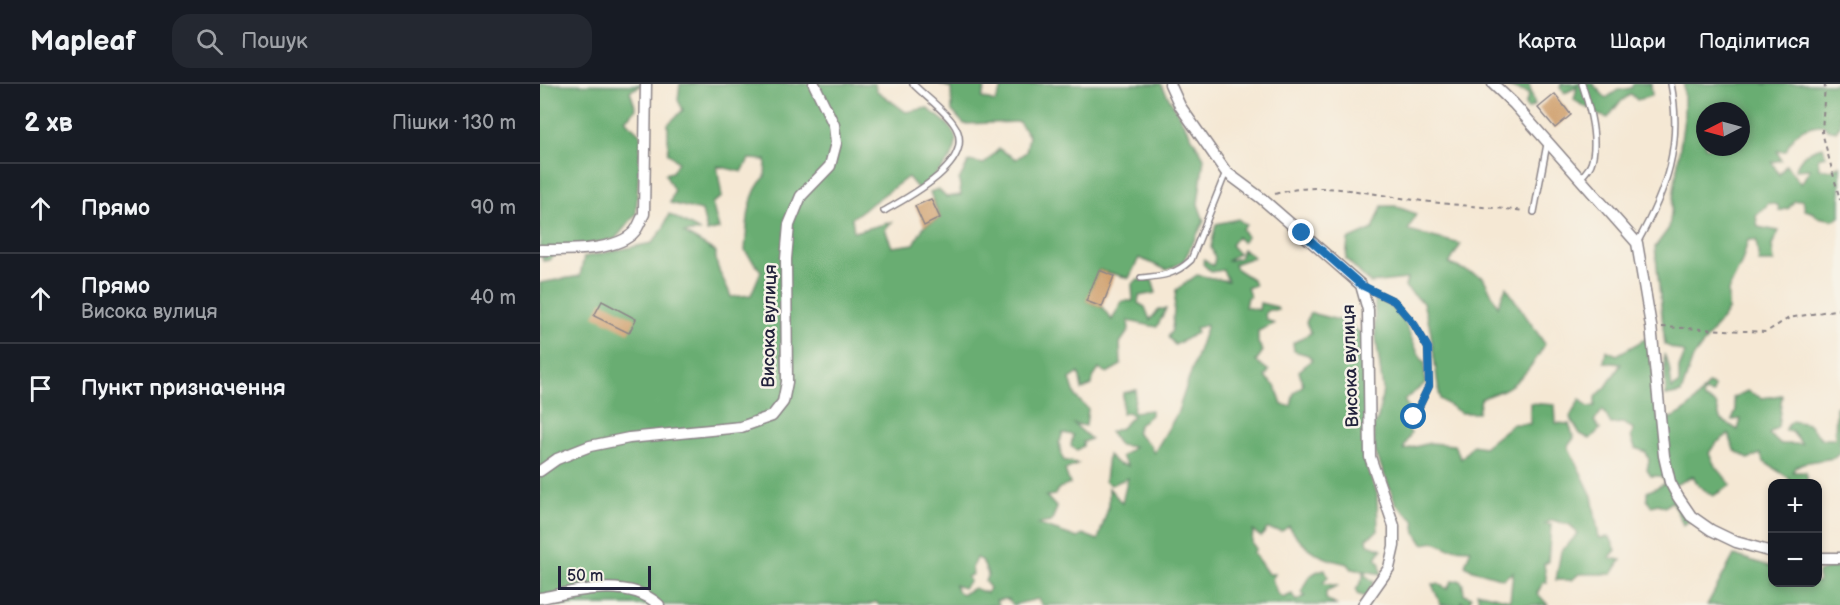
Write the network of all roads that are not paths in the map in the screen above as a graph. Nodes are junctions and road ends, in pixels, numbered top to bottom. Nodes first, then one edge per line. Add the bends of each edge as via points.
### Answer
1 (646, 84) edge
2 (814, 84) edge
3 (914, 84) edge
4 (1170, 84) edge
5 (1493, 84) edge
6 (1582, 84) edge
7 (1671, 84) edge
8 (1547, 142) junction
9 (1226, 172) junction
10 (1580, 179) junction
11 (884, 211) dead end
12 (1534, 212) road end
13 (1637, 243) junction
14 (540, 250) edge
15 (1141, 278) dead end
16 (1361, 285) junction
17 (1414, 417) dead end
18 (540, 471) edge
19 (1768, 551) edge
20 (1822, 558) edge
21 (1840, 558) edge
22 (540, 598) edge
23 (659, 605) edge
24 (1363, 605) edge

1 - 14 street via 644,214 634,231 618,243
2 - 18 street, Висока вулиця via 834,124 836,143 830,166 801,196 789,225 787,382 783,402 772,416 741,427 629,438 590,446 557,459
3 - 11 lane via 954,124 957,152 941,176
4 - 9 street, Висока вулиця via 1180,106
5 - 8 street
6 - 10 lane via 1591,110 1593,152 1591,165
7 - 13 lane via 1674,148 1660,201
8 - 10 street
8 - 12 lane
9 - 15 lane via 1191,260 1165,276
9 - 16 street, Висока вулиця
10 - 13 street
13 - 19 street via 1670,482 1691,516 1736,542
16 - 17 lane via 1394,301 1428,348 1429,386
16 - 24 street, Висока вулиця via 1368,310 1370,457 1394,526 1389,568
20 - 21 street
22 - 23 street via 578,590 620,589 650,597

